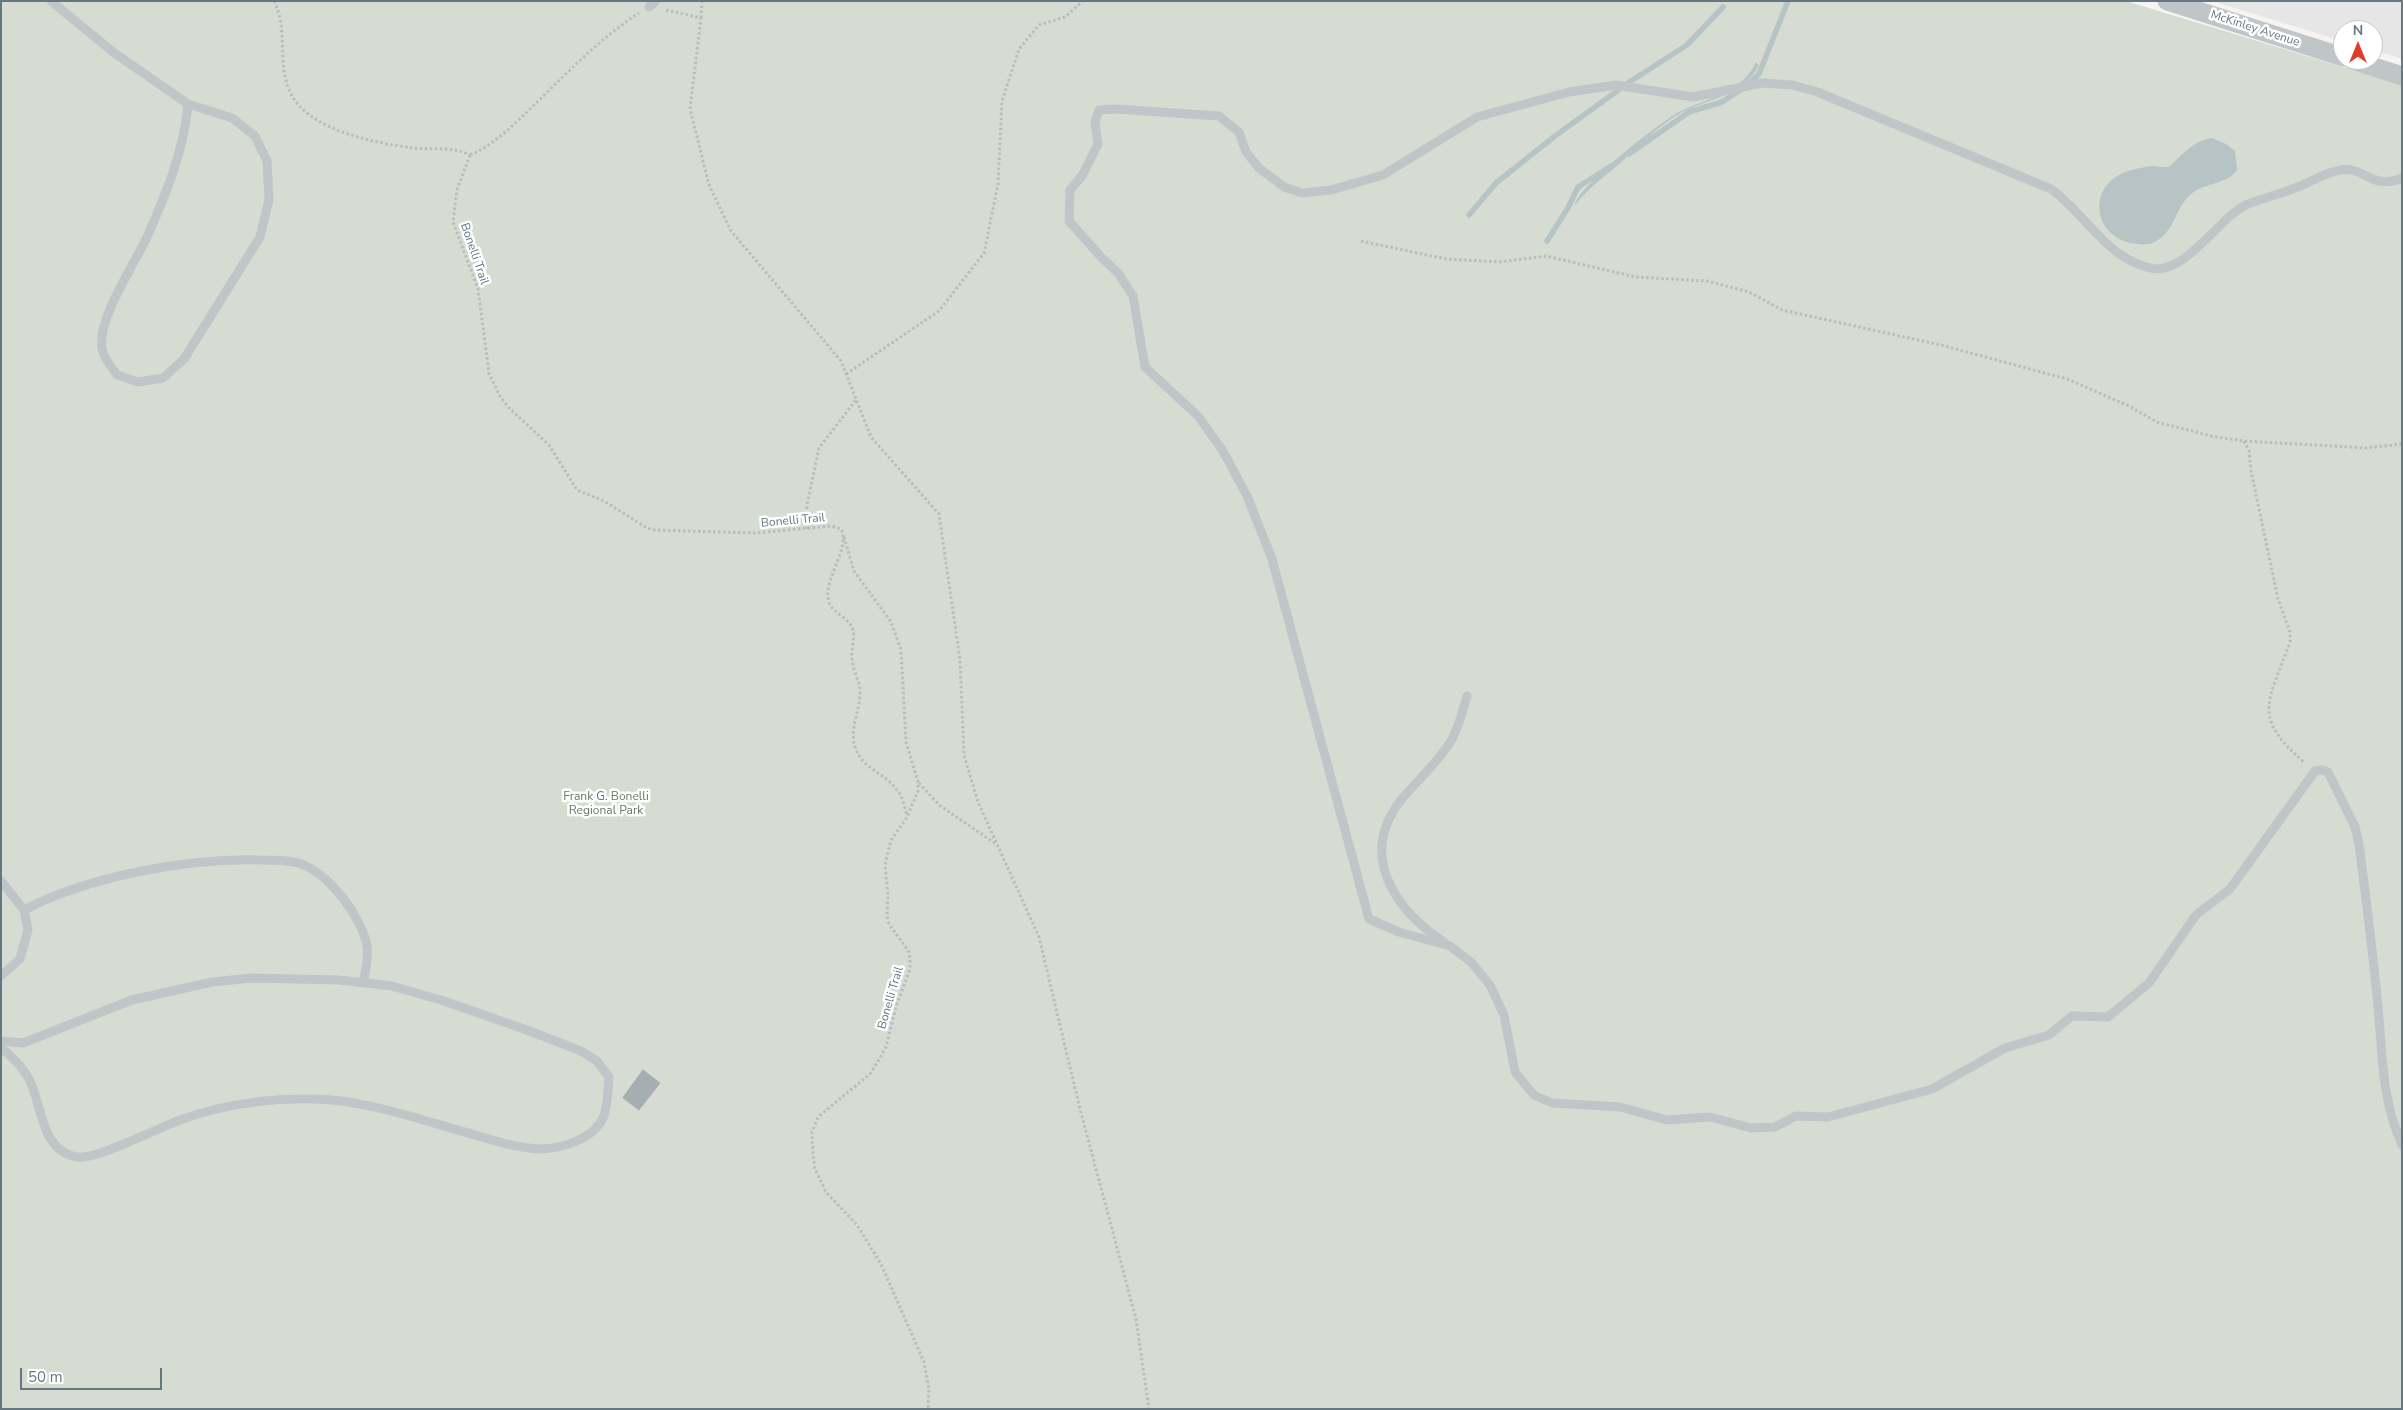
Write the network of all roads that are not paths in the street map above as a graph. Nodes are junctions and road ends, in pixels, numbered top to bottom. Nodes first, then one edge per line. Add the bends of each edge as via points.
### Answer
1 (51, 1) edge
2 (2167, 1) edge
3 (2333, 54) edge
4 (2383, 70) edge
5 (2402, 76) edge
6 (188, 104) junction
7 (2402, 178) edge
8 (1467, 696) dead end
9 (1, 881) edge
10 (24, 910) junction
11 (1450, 946) junction
12 (1, 976) edge
13 (364, 983) junction
14 (1, 1041) edge
15 (1, 1048) edge
16 (2402, 1145) edge

1 - 6 lane via 113,52
2 - 3 street, McKinley Avenue
4 - 5 street
6 - 6 lane via 178,161 146,238 104,321 102,349 117,375 138,382 163,378 184,359 260,237 268,200 267,161 255,136 232,118
7 - 11 lane via 2386,183 2355,171 2334,171 2295,189 2247,205 2185,257 2160,270 2128,260 2108,247 2066,200 2051,189 1815,91 1792,85 1762,83 1693,96 1616,86 1569,92 1476,117 1383,175 1331,190 1302,193 1284,187 1259,168 1246,152 1239,132 1219,116 1099,110 1095,122 1098,144 1082,176 1070,190 1069,221 1118,273 1133,296 1145,367 1198,416 1223,451 1247,496 1272,559 1370,919 1399,932
8 - 11 lane via 1452,740 1400,801 1385,824 1382,847 1384,874 1394,895 1428,932
9 - 10 lane
10 - 12 lane via 28,930 20,959
10 - 13 lane via 47,898 79,888 193,862 277,860 306,865 341,896 362,928 369,948
11 - 16 lane via 1471,962 1490,985 1504,1016 1515,1072 1534,1095 1552,1103 1620,1107 1667,1120 1710,1117 1752,1128 1775,1127 1796,1116 1828,1117 1932,1089 2005,1048 2049,1035 2072,1016 2108,1017 2149,983 2196,915 2230,889 2315,771 2322,770 2328,772 2355,827 2359,844 2384,1088 2390,1118
13 - 14 lane via 288,978 212,982 132,1000 23,1043
13 - 15 lane via 392,986 444,1001 581,1051 597,1061 609,1077 603,1118 586,1137 542,1149 510,1145 366,1104 290,1100 220,1108 181,1120 100,1154 78,1157 60,1152 50,1142 28,1078

